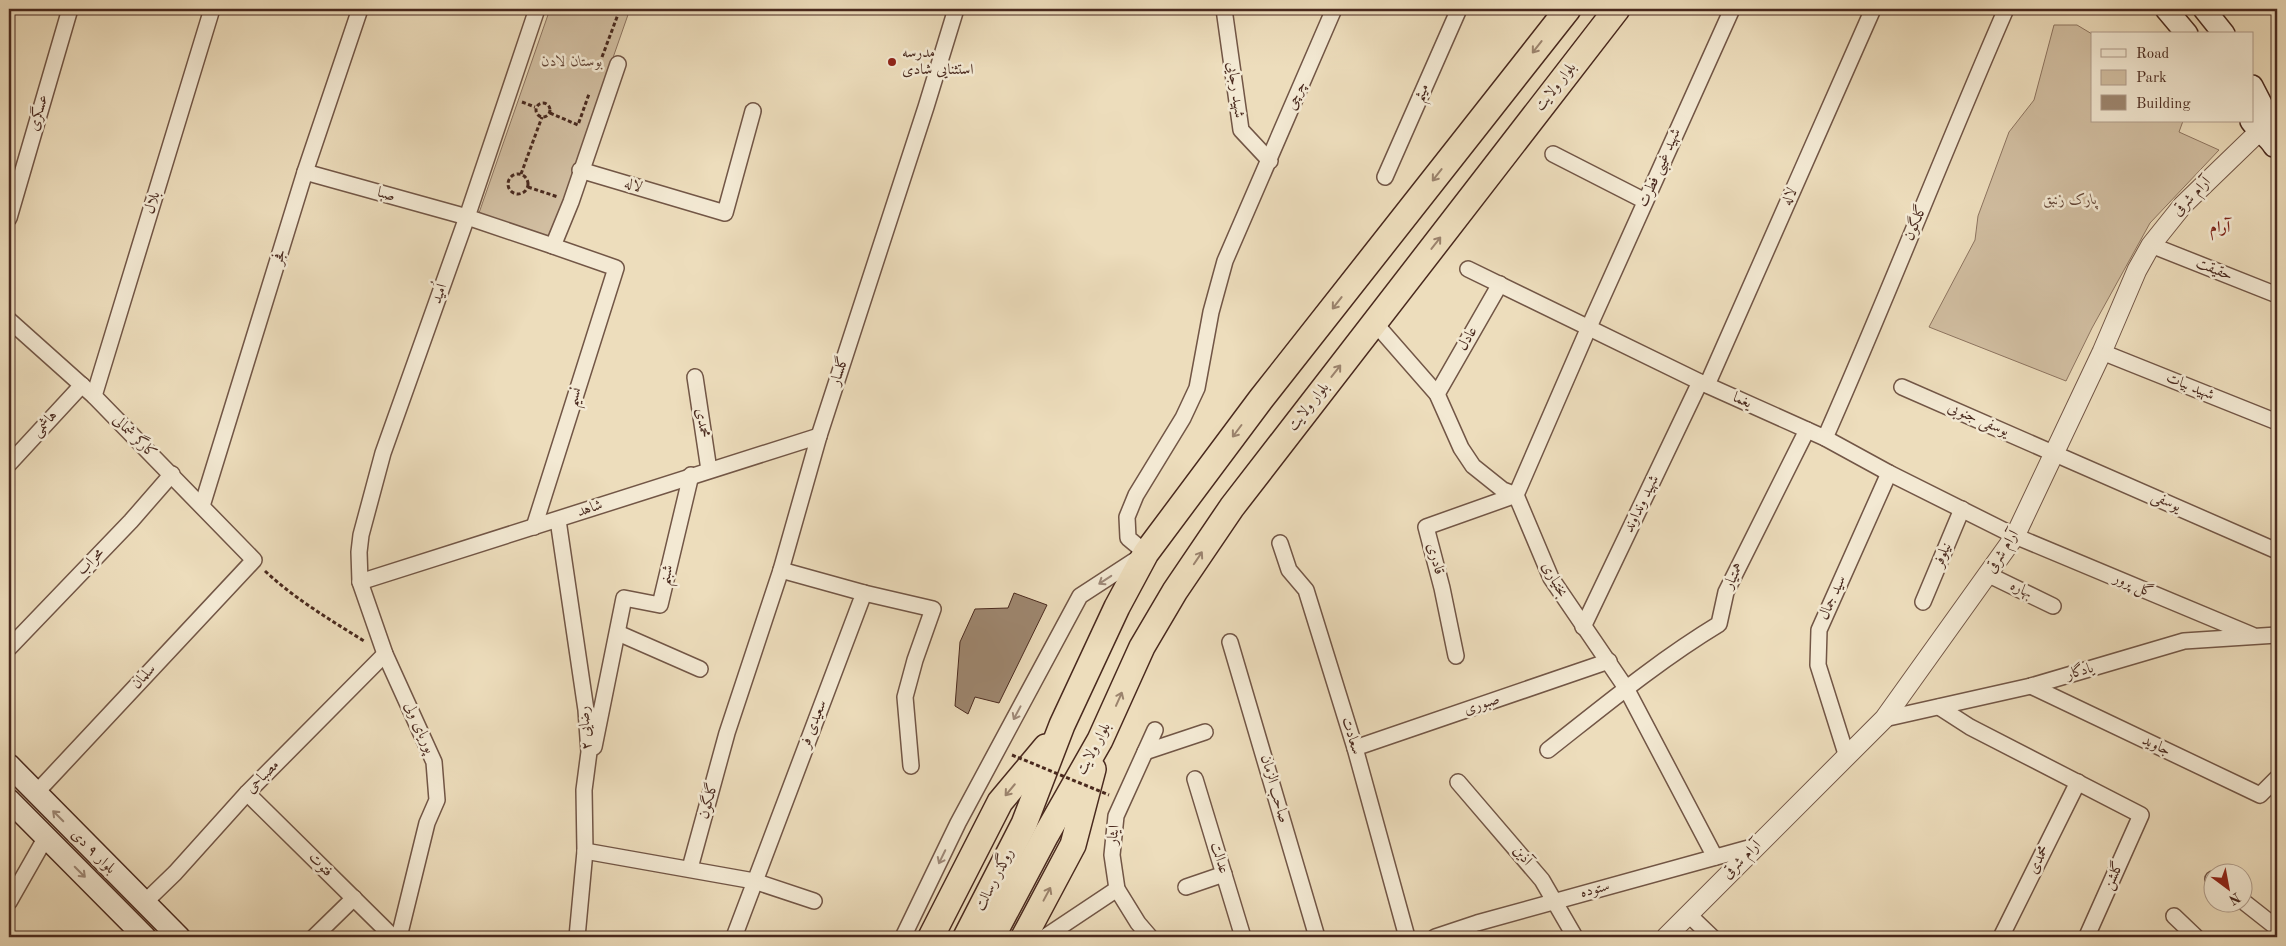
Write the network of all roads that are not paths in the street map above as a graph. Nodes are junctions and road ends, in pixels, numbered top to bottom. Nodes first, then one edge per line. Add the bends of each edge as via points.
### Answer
1 (70, 9) edge
2 (212, 9) edge
3 (360, 9) edge
4 (537, 9) edge
5 (956, 9) edge
6 (1224, 9) edge
7 (1334, 9) edge
8 (1459, 9) edge
9 (1568, 9) edge
10 (1617, 9) edge
11 (1732, 9) edge
12 (1873, 9) edge
13 (2006, 9) edge
14 (2166, 9) edge
15 (2204, 9) edge
16 (2185, 32) edge
17 (2222, 32) edge
18 (618, 64) dead end
19 (2254, 92) edge
20 (753, 111) dead end
21 (2267, 129) edge
22 (1553, 154) dead end
23 (1270, 161) junction
24 (580, 170) junction
25 (305, 172) junction
26 (1385, 177) dead end
27 (1645, 201) junction
28 (467, 217) junction
29 (9, 218) edge
30 (2151, 245) junction
31 (553, 246) junction
32 (1468, 268) dead end
33 (1500, 284) junction
34 (2277, 295) edge
35 (9, 320) edge
36 (1374, 322) junction
37 (1589, 328) junction
38 (2102, 352) junction
39 (695, 377) dead end
40 (1703, 383) junction
41 (82, 384) junction
42 (1902, 387) dead end
43 (1437, 394) junction
44 (94, 396) junction
45 (2277, 422) edge
46 (1807, 430) junction
47 (819, 436) junction
48 (1825, 438) junction
49 (2055, 453) junction
50 (9, 464) edge
51 (709, 470) junction
52 (1888, 473) junction
53 (172, 474) junction
54 (692, 475) junction
55 (1516, 495) junction
56 (202, 506) junction
57 (1962, 509) junction
58 (558, 520) junction
59 (534, 527) junction
60 (2015, 536) junction
61 (1280, 543) dead end
62 (2277, 551) edge
63 (1146, 553) junction
64 (254, 560) joint
65 (781, 570) junction
66 (1989, 574) junction
67 (360, 582) junction
68 (864, 593) junction
69 (1923, 602) dead end
70 (2053, 606) dead end
71 (1583, 627) junction
72 (618, 633) junction
73 (2252, 635) junction
74 (2277, 635) edge
75 (1230, 642) dead end
76 (9, 648) edge
77 (385, 654) junction
78 (1456, 656) dead end
79 (1609, 661) junction
80 (700, 669) dead end
81 (2031, 686) junction
82 (1626, 688) junction
83 (1939, 707) junction
84 (1884, 720) junction
85 (1062, 724) junction
86 (1155, 730) dead end
87 (1205, 732) dead end
88 (727, 734) joint
89 (1100, 740) junction
90 (1355, 748) junction
91 (1548, 750) dead end
92 (1145, 752) junction
93 (1847, 757) junction
94 (9, 765) edge
95 (910, 766) dead end
96 (2277, 778) edge
97 (1195, 779) dead end
98 (1458, 782) dead end
99 (2078, 782) junction
100 (584, 790) junction
101 (247, 792) junction
102 (34, 794) junction
103 (9, 800) edge
104 (1035, 829) junction
105 (46, 837) junction
106 (1756, 846) junction
107 (585, 851) junction
108 (1715, 858) junction
109 (690, 868) junction
110 (1224, 874) junction
111 (754, 881) junction
112 (1186, 887) dead end
113 (1118, 889) junction
114 (354, 898) junction
115 (814, 901) dead end
116 (1556, 901) junction
117 (9, 902) edge
118 (144, 903) junction
119 (2254, 910) edge
120 (1688, 914) junction
121 (2174, 916) dead end
122 (2277, 928) edge
123 (1479, 930) edge
124 (2087, 936) dead end
125 (145, 937) edge
126 (179, 937) edge
127 (314, 937) edge
128 (394, 937) edge
129 (399, 937) edge
130 (577, 937) edge
131 (734, 937) edge
132 (903, 937) edge
133 (932, 937) edge
134 (966, 937) edge
135 (992, 937) edge
136 (1024, 937) edge
137 (1045, 937) edge
138 (1150, 937) edge
139 (1243, 937) edge
140 (1317, 937) edge
141 (1407, 937) edge
142 (1435, 937) edge
143 (1575, 937) edge
144 (1666, 937) edge
145 (1712, 937) edge
146 (2000, 937) edge
147 (2196, 937) edge

1 - 29 street, عسگری
2 - 44 street, بلال
3 - 25 street, فجر
4 - 28 street, اُمید
5 - 47 street, گلسار
6 - 23 street, شهید رجایی via 1241,130
7 - 23 street, چرچی
8 - 26 street, میثم
9 -> 63 highway via 1261,399
36 -> 10 highway, بلوار ولایت
11 - 27 street, شهید غیبی فطرت
12 - 40 street, لاله
13 - 48 street, گلگون
14 - 16 main road
15 - 17 main road
18 - 24 street
19 - 21 main road
20 - 24 street, لاله via 725,213
21 - 30 street, آرام شرقی via 2183,205
22 - 27 street
23 - 63 street, چرچی via 1225,261 1211,312 1197,388 1183,418 1136,495 1127,518 1128,538
24 - 31 street
25 - 28 street, صبا
25 - 56 street, فجر
27 - 37 street, شهید غیبی فطرت
28 - 31 street, صبا
28 - 67 street, اُمید via 383,452 361,534
30 - 34 street, حقیقت
30 - 38 street, آرام شرقی via 2124,297
31 - 59 street, نسیم via 616,268
32 - 33 street, یغما
33 - 37 street, یغما
33 - 43 street, عادل
35 - 41 street, کارگر شمالی
36 - 43 street
89 -> 36 highway, بلوار ولایت via 1142,647 1175,591 1232,507
37 - 40 street, یغما
37 - 55 street, شهید غیبی فطرت
38 - 45 street, شهید بیات
38 - 49 street, آرام شرقی
39 - 51 street, محمدی
40 - 46 street, یغما
40 - 71 street, شهید ونداوند
41 - 44 street, کارگر شمالی
41 - 50 street, هاشمی
42 - 49 street, یوسفی جنوبی
43 - 55 street via 1461,448 1473,466 1503,490
44 - 53 street, کارگر شمالی
46 - 48 street, یغما
46 - 82 street, همتیار via 1726,592 1719,624
47 - 51 street, شاهد
47 - 65 street, گلسار
48 - 52 street, یغما
49 - 60 street, آرام شرقی
49 - 62 street, یوسفی
51 - 54 street, شاهد
52 - 57 street, یغما
52 - 93 street, سید جمال via 1819,630 1818,665
53 - 56 street, کارگر شمالی
53 - 76 street, محراب
54 - 58 street, شاهد
54 - 72 street, شبنم via 660,605 624,598
55 - 71 street, بختیاری via 1551,578
55 - 78 street, قادری via 1426,527
56 - 64 street, کارگر شمالی
57 - 60 street, یغما
57 - 69 street, نیلوفر
58 - 59 street, شاهد
58 - 100 street, رضایی ۲ via 586,710 589,752
59 - 67 street, شاهد
60 - 66 street, آرام شرقی
60 - 73 street, گل پرور
61 - 90 street, سعادت via 1289,570 1306,590
63 - 85 highway
63 -> 132 street via 1080,596 958,823
64 - 102 street, سلمان
65 - 68 street
65 - 88 street, گلسار
66 - 70 street, بهاره
66 - 84 street, آرام شرقی
67 - 77 street, پوریای ولی
68 - 95 street via 933,609 905,697
68 - 111 street, سعیدی فر
71 - 79 street, بختیاری
72 - 80 street
72 - 100 street, شبنم
73 - 74 street, یادگار
73 - 81 street, یادگار via 2184,641
75 - 140 street, صاحب الزمان
77 - 101 street, مصباحی
77 - 129 street, پوریای ولی via 434,762 437,800 427,823
79 - 82 street, بختیاری
79 - 90 street, صبوری
81 - 83 street, یادگار
81 - 96 street, جاوید via 2260,795
82 - 91 street
82 - 108 street, بختیاری
83 - 84 street, یادگار
83 - 99 street via 1970,727
84 - 93 street, آرام شرقی
85 - 104 highway
85 -> 133 highway via 1000,802
86 - 92 street, ایثار
87 - 92 street
88 - 109 street, گلگون
89 - 104 highway, بلوار ولایت
136 -> 89 highway via 1073,845
90 - 141 street, سعادت
92 - 113 street, ایثار via 1116,816 1112,855
93 - 106 street, آرام شرقی
94 - 102 main road, بلوار ۹ دی
97 - 110 street, عدالت
98 - 116 street, آذین via 1542,880
99 - 124 street, گلشن via 2141,815
99 - 146 street, محمدی
100 - 107 street, رضایی ۲
101 - 114 street, فتوت
101 - 118 street, مصباحی
118 -> 102 main road, بلوار ۹ دی
103 - 105 main road, بلوار ۹ دی
104 - 134 highway, روگذر رسالت
104 - 135 highway, روگذر رسالت
105 - 117 street
105 -> 125 main road, بلوار ۹ دی
106 - 108 street, ستوده
106 - 120 street, آرام شرقی
107 - 109 street
107 - 130 street, رضایی ۲
108 - 116 street, ستوده
109 - 111 street
110 - 112 street
110 - 139 street, عدالت
111 - 115 street
111 - 131 street, سعیدی فر
113 - 137 street
113 - 138 street, ایثار
114 - 127 street
114 - 128 street, فتوت
116 - 123 street, ستوده
116 - 143 street, آذین
118 - 126 main road, بلوار ۹ دی
119 - 122 street
120 - 144 street, آرام شرقی
120 - 145 street
121 - 147 street
123 - 142 street, ستوده

